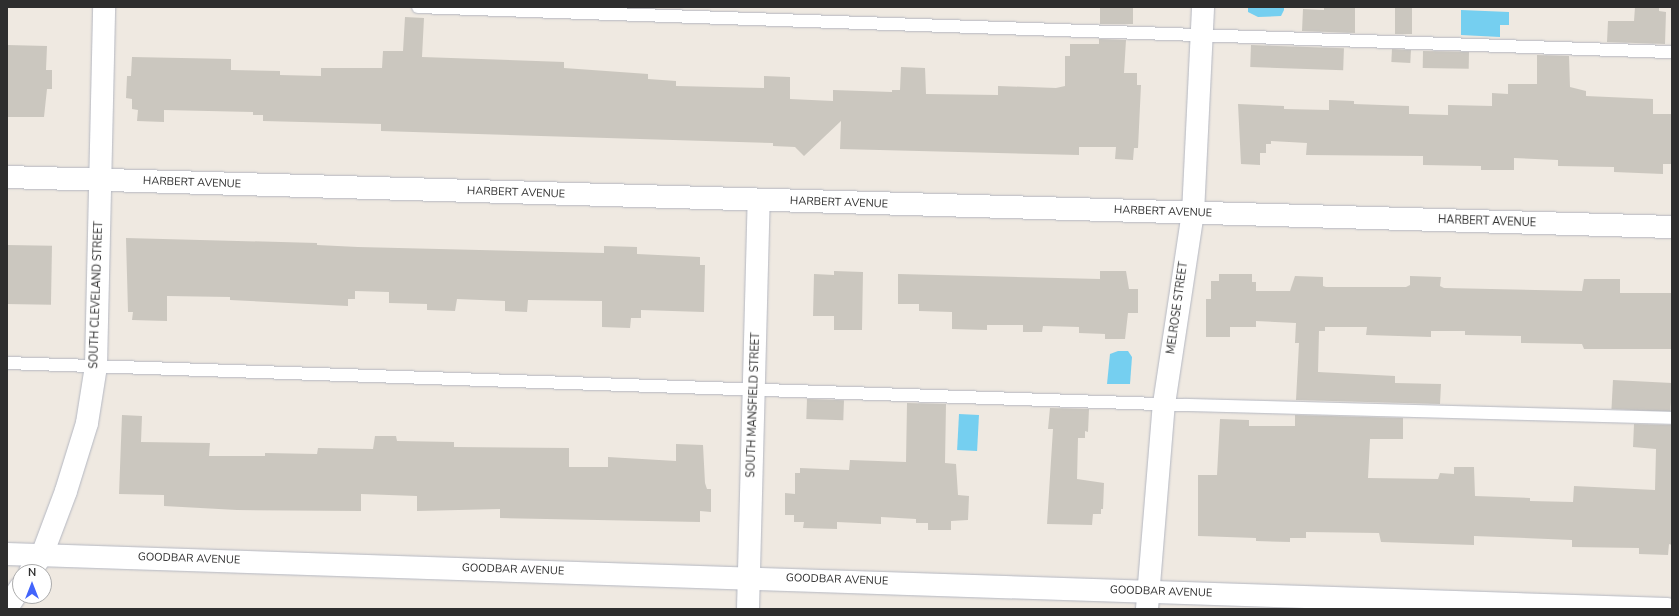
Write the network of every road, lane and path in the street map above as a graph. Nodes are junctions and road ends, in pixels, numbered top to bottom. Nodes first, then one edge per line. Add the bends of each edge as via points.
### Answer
1 (104, 7) edge
2 (418, 7) edge
3 (1203, 7) edge
4 (1202, 35) junction
5 (1672, 52) edge
6 (7, 177) edge
7 (100, 180) junction
8 (759, 201) junction
9 (1193, 212) junction
10 (1672, 227) edge
11 (7, 363) edge
12 (96, 366) junction
13 (754, 389) junction
14 (1164, 404) junction
15 (1672, 418) edge
16 (7, 554) edge
17 (36, 563) edge
18 (748, 577) junction
19 (1147, 600) edge
20 (748, 609) edge
21 (1667, 609) edge

1 - 7 street, SOUTH CLEVELAND STREET
2 - 4 lane
3 - 4 street, MELROSE STREET
4 - 5 lane
4 - 9 street, MELROSE STREET
6 - 7 street, HARBERT AVENUE
7 - 8 street, HARBERT AVENUE
7 - 12 street, SOUTH CLEVELAND STREET
8 - 9 street, HARBERT AVENUE
8 - 13 street, SOUTH MANSFIELD STREET
9 - 10 street, HARBERT AVENUE
9 - 14 street, MELROSE STREET
11 - 12 lane
12 - 13 lane
12 - 17 street, SOUTH CLEVELAND STREET via 87,423
13 - 14 lane
13 - 18 street, SOUTH MANSFIELD STREET
14 - 15 lane
14 - 19 street, MELROSE STREET
16 - 17 street, GOODBAR AVENUE
17 - 18 street, GOODBAR AVENUE
18 - 19 street, GOODBAR AVENUE
18 - 20 street, SOUTH MANSFIELD STREET
19 - 21 street, GOODBAR AVENUE

